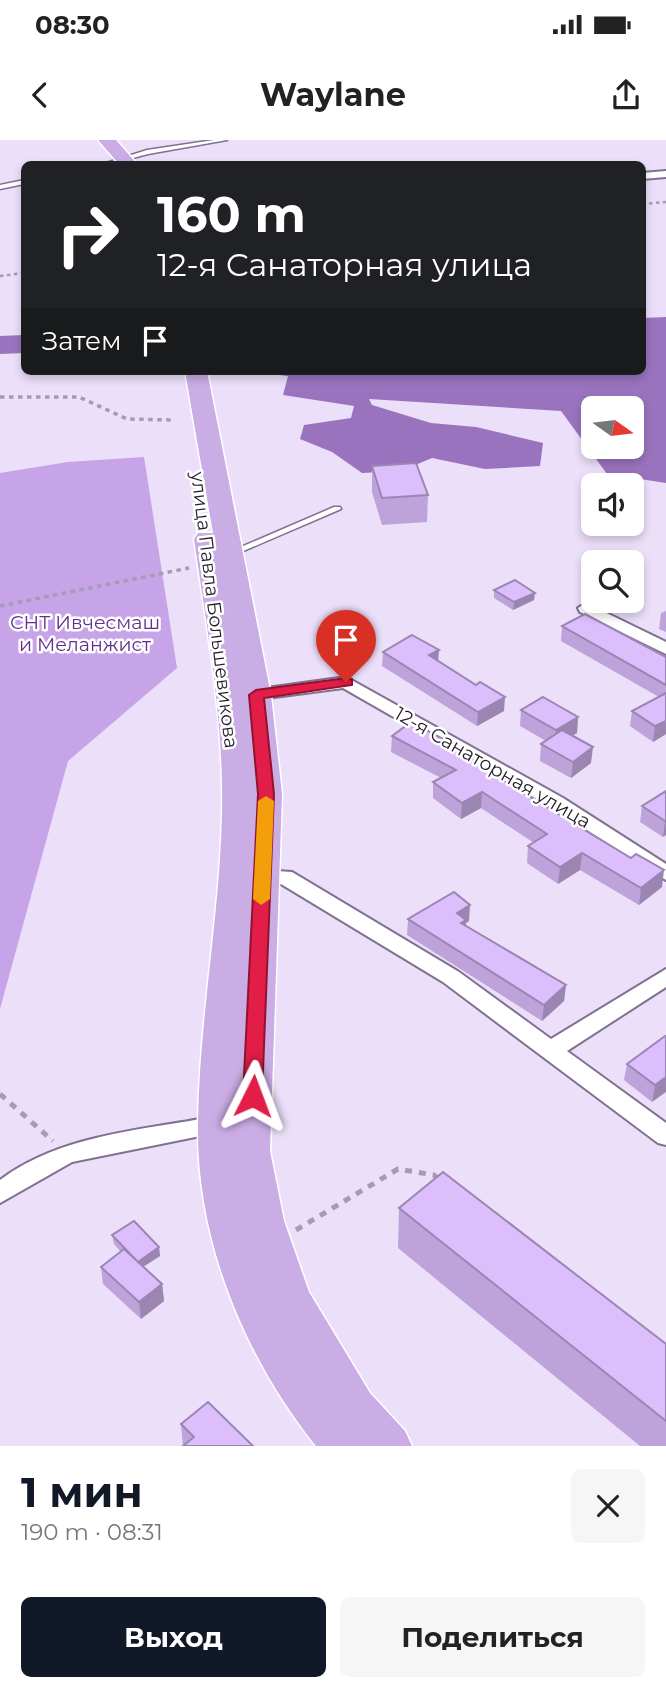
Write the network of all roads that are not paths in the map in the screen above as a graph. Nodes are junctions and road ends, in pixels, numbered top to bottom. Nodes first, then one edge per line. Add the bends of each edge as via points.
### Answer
1 (107, 140) edge
2 (224, 140) edge
3 (131, 156) edge
4 (666, 174) edge
5 (646, 176) edge
6 (21, 183) edge
7 (0, 187) edge
8 (184, 375) edge
9 (197, 375) edge
10 (337, 509) dead end
11 (221, 558) junction
12 (596, 613) edge
13 (666, 649) edge
14 (243, 696) junction
15 (666, 873) edge
16 (262, 877) junction
17 (666, 976) edge
18 (550, 1052) junction
19 (217, 1125) junction
20 (666, 1136) edge
21 (0, 1193) edge
22 (344, 1446) edge
23 (389, 1446) edge

1 - 3 main road
2 - 3 lane
4 - 5 street
6 - 7 lane
8 - 11 main road, улица Павла Большевикова
9 - 11 main road, улица Павла Большевикова
10 - 11 lane
11 - 14 main road, улица Павла Большевикова
12 - 13 street
14 - 15 street, 12-я Санаторная улица via 346,682 556,802
14 - 16 main road, улица Павла Большевикова via 266,794
14 - 19 main road, улица Павла Большевикова
16 - 18 street via 285,877 451,976
16 - 23 main road, улица Павла Большевикова via 250,1151 264,1221 289,1295 319,1352 354,1407
17 - 18 street
18 - 20 street
19 - 21 street via 66,1154
19 - 22 main road, улица Павла Большевикова via 220,1176 251,1300 279,1359 317,1416

